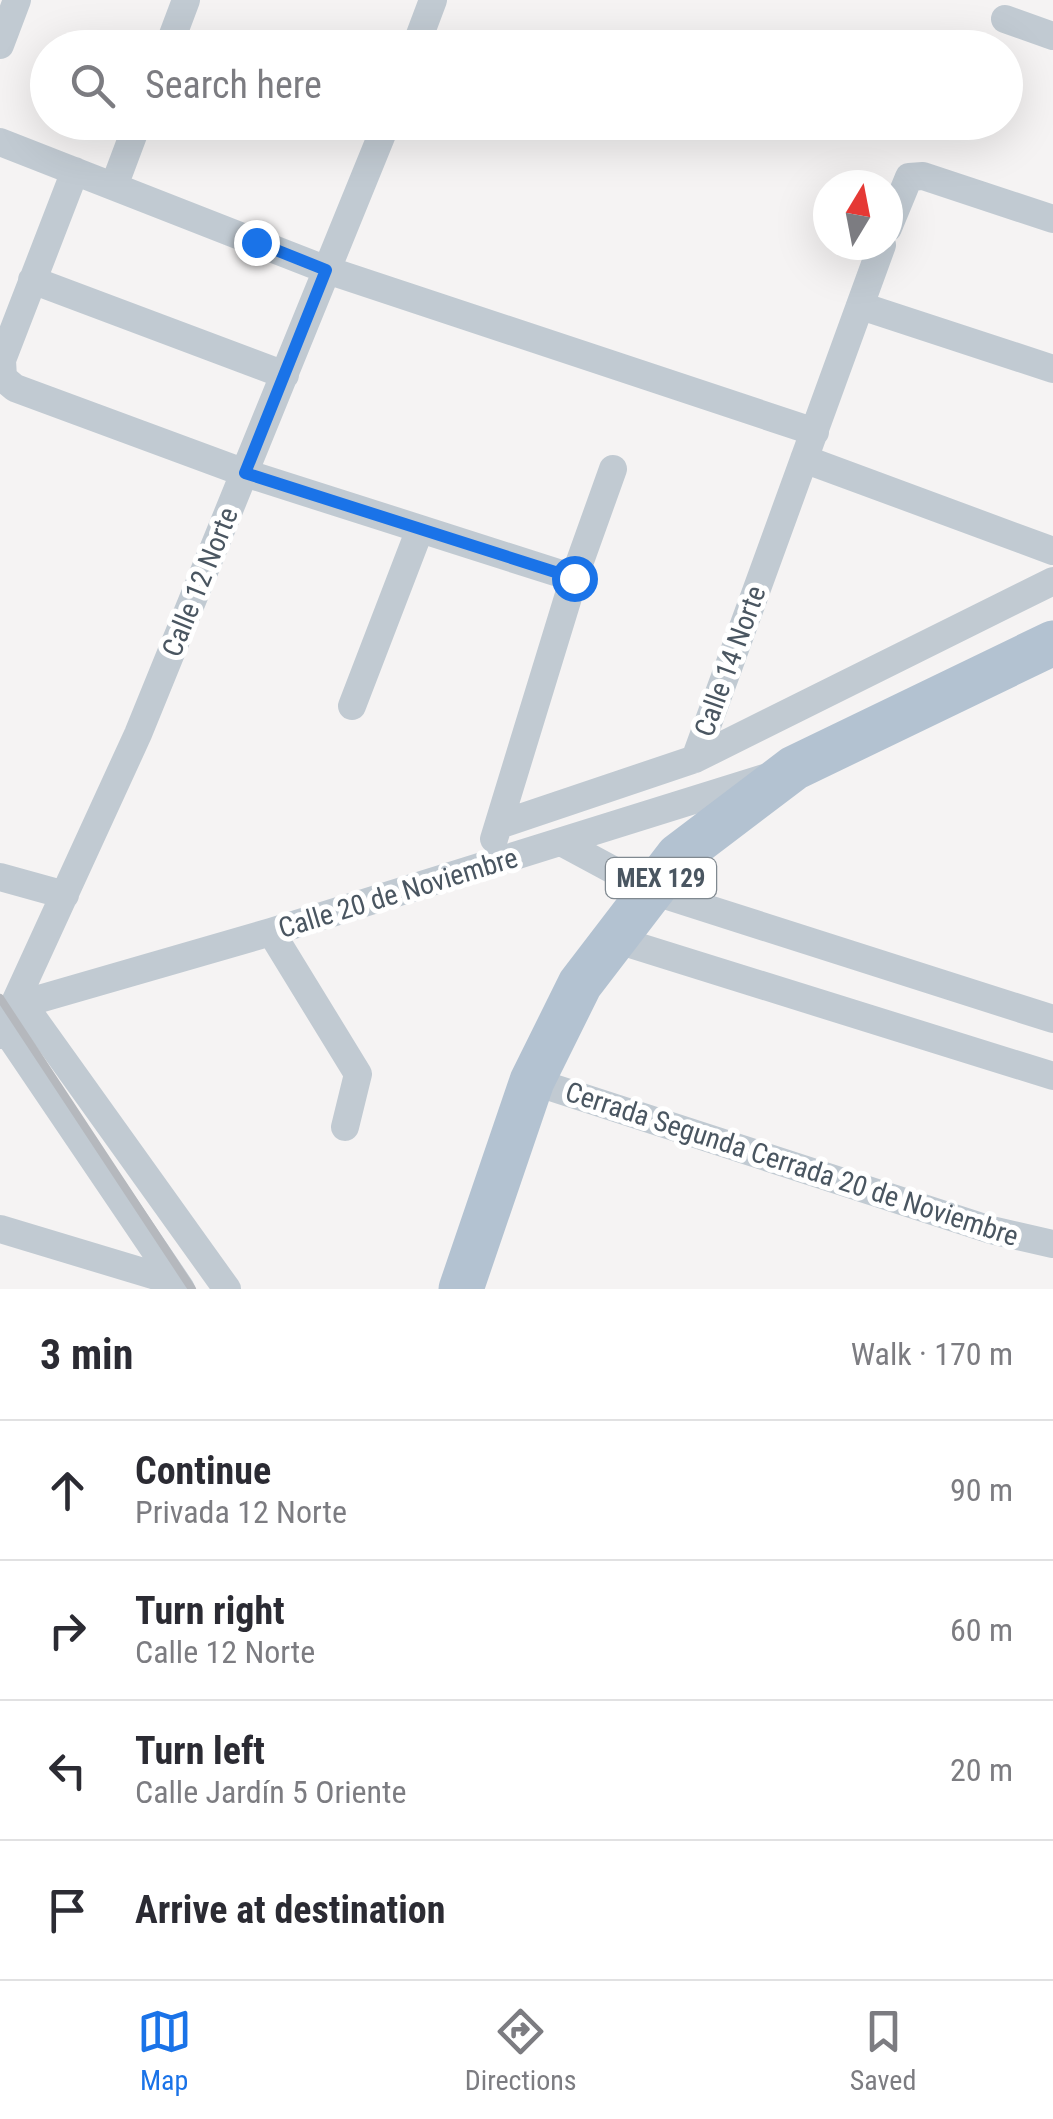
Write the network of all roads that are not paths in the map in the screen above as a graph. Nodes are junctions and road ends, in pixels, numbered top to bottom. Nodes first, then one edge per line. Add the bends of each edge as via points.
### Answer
1 (17, 0) edge
2 (186, 0) edge
3 (433, 0) edge
4 (1004, 19) dead end
5 (175, 30) edge
6 (422, 30) edge
7 (1053, 36) edge
8 (0, 45) edge
9 (131, 140) edge
10 (380, 140) edge
11 (0, 142) edge
12 (75, 170) junction
13 (114, 186) junction
14 (903, 193) edge
15 (1053, 219) edge
16 (877, 260) edge
17 (326, 270) junction
18 (32, 280) junction
19 (861, 306) junction
20 (1053, 369) edge
21 (285, 374) junction
22 (815, 432) junction
23 (804, 459) junction
24 (613, 469) dead end
25 (245, 473) junction
26 (420, 529) junction
27 (1053, 551) edge
28 (574, 578) junction
29 (1053, 581) edge
30 (975, 619) junction
31 (1053, 643) edge
32 (982, 677) junction
33 (352, 706) dead end
34 (695, 759) junction
35 (794, 768) junction
36 (657, 772) junction
37 (642, 816) junction
38 (499, 825) junction
39 (561, 842) junction
40 (484, 866) junction
41 (0, 877) edge
42 (652, 891) junction
43 (65, 895) junction
44 (271, 932) junction
45 (614, 939) junction
46 (8, 1017) edge
47 (1053, 1019) edge
48 (1053, 1076) edge
49 (532, 1081) junction
50 (345, 1128) dead end
51 (0, 1229) edge
52 (1053, 1244) edge
53 (178, 1286) edge
54 (227, 1289) edge
55 (461, 1289) edge

1 - 8 street
2 - 5 street
3 - 6 street
4 - 7 street
9 - 13 street
10 - 17 street, Calle 12 Norte
11 - 12 street
12 - 13 street
12 - 18 street
13 - 17 street
14 - 15 street via 910,177 923,176
16 - 19 street, Calle 14 Norte
17 - 21 street, Calle 12 Norte
17 - 22 street
18 - 21 street
18 - 25 street via 2,360 4,378 15,388
19 - 20 street
19 - 22 street, Calle 14 Norte
21 - 25 street, Calle 12 Norte
22 - 23 street, Calle 14 Norte
23 - 27 street
23 - 34 street, Calle 14 Norte
24 - 28 street
25 - 26 street
25 - 43 street, Calle 12 Norte
26 - 28 street
26 - 33 street
28 - 38 street
29 - 30 street, Calle 14 Norte
30 - 32 street
30 - 34 street, Calle 14 Norte
31 - 32 main road, MEX 129
32 - 35 main road, MEX 129
34 - 36 street
35 - 37 street, Calle 20 de Noviembre
35 - 42 main road, MEX 129 via 678,856
36 - 37 street
36 - 38 street
37 - 39 street, Calle 20 de Noviembre
38 - 40 street
39 - 40 street, Calle 20 de Noviembre
39 - 42 street
40 - 44 street, Calle 20 de Noviembre
41 - 43 street
42 - 45 main road, MEX 129
42 - 47 street
43 - 46 street, Calle 12 Norte
44 - 46 street, Calle 20 de Noviembre
44 - 50 street via 358,1074
45 - 48 street
45 - 49 main road, MEX 129 via 580,984
46 - 53 street
46 - 54 street
49 - 52 street, Cerrada Segunda Cerrada 20 de Noviembre via 991,1230
49 - 55 main road, MEX 129
51 - 53 street

